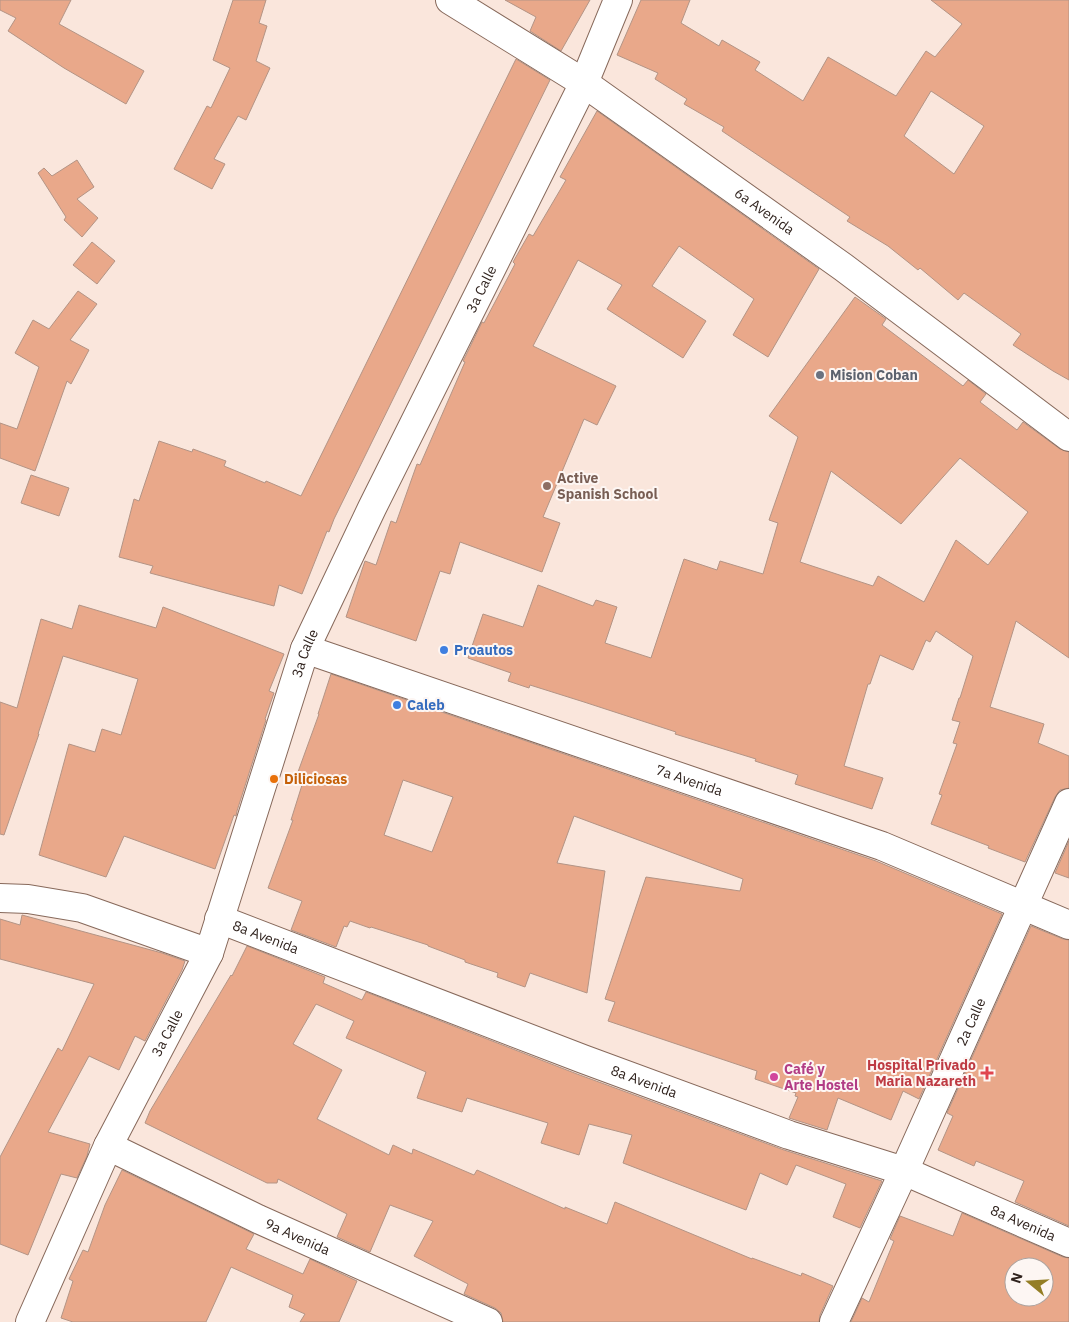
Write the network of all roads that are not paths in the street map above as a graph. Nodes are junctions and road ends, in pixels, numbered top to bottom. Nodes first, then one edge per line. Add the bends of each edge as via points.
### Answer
1 (450, 0) edge
2 (618, 0) edge
3 (584, 83) junction
4 (1069, 437) edge
5 (305, 648) junction
6 (1069, 803) edge
7 (0, 898) edge
8 (1022, 905) junction
9 (219, 919) junction
10 (1069, 925) edge
11 (209, 953) junction
12 (108, 1146) junction
13 (904, 1171) junction
14 (1069, 1243) edge
15 (30, 1322) edge
16 (488, 1322) edge
17 (834, 1322) edge

1 - 3 street, 6a Avenida
2 - 3 street, 3a Calle
3 - 4 street, 6a Avenida via 843,267
3 - 5 street, 3a Calle
5 - 8 street, 7a Avenida via 882,846
5 - 9 street, 3a Calle
6 - 8 street, 2a Calle
7 - 11 street via 82,908
8 - 10 street, 7a Avenida
8 - 13 street, 2a Calle
9 - 11 street, 3a Calle
9 - 13 street, 8a Avenida via 593,1063 789,1135
11 - 12 street, 3a Calle
12 - 15 street, 3a Calle
12 - 16 street, 9a Avenida via 258,1219
13 - 14 street, 8a Avenida
13 - 17 street, 2a Calle

